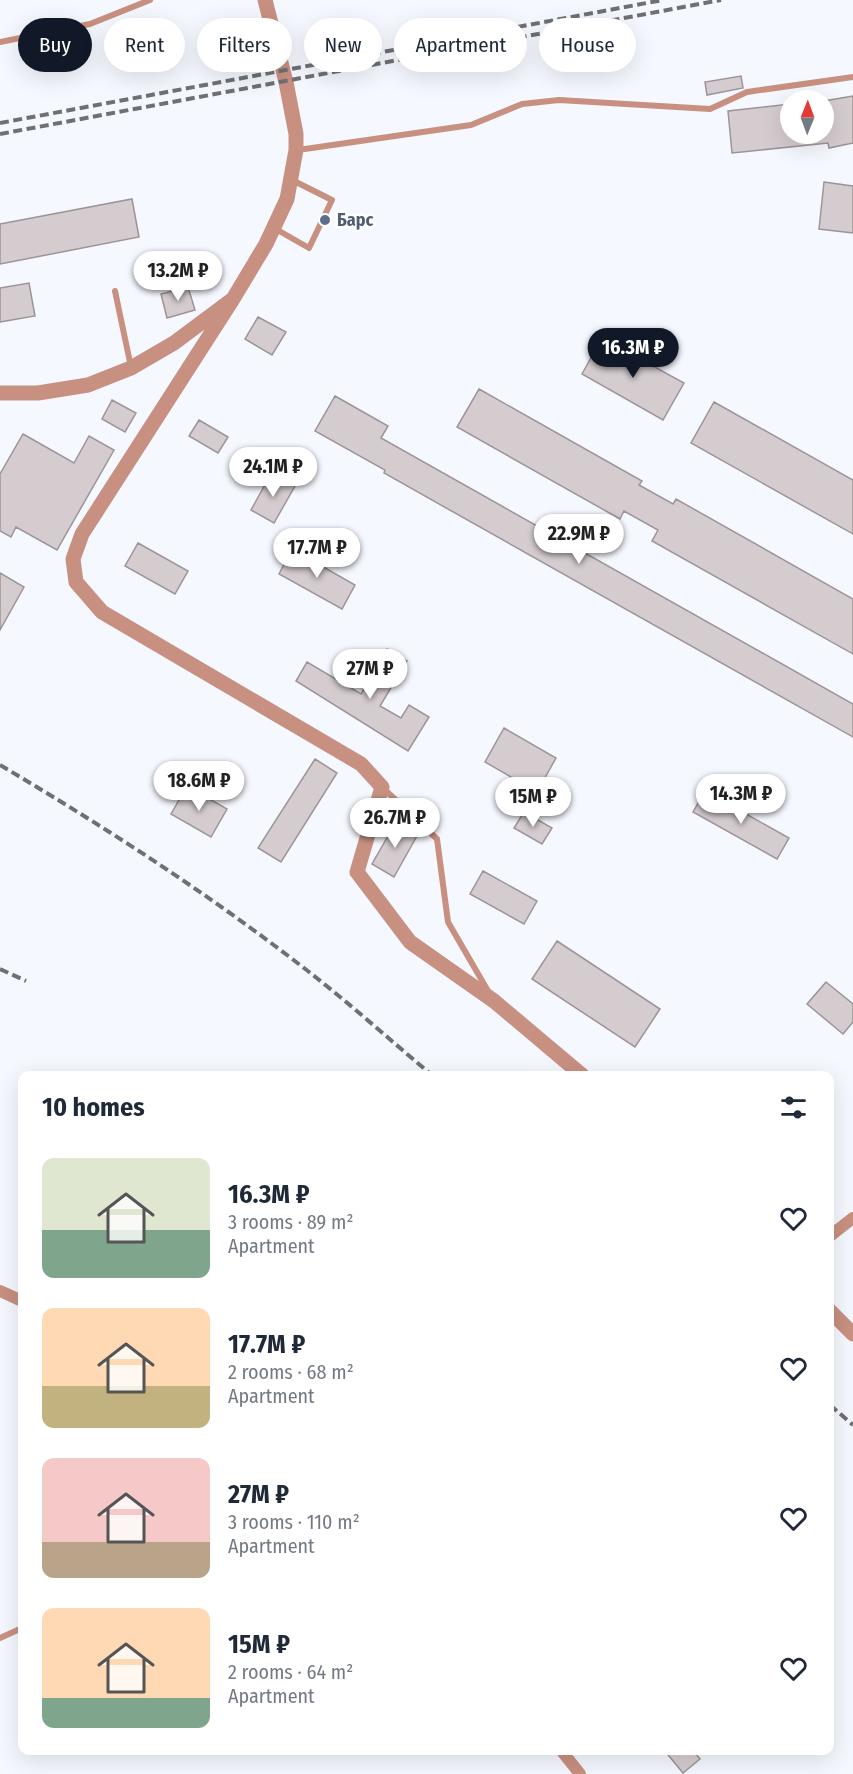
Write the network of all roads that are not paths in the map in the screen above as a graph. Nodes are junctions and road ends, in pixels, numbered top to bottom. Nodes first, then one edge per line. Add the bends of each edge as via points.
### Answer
1 (148, 0) edge
2 (265, 0) edge
3 (0, 42) edge
4 (853, 78) edge
5 (297, 150) junction
6 (292, 180) junction
7 (273, 228) junction
8 (115, 291) dead end
9 (232, 299) junction
10 (131, 368) junction
11 (0, 393) edge
12 (382, 787) junction
13 (494, 1001) junction
14 (577, 1071) edge
15 (853, 1218) edge
16 (834, 1233) edge
17 (0, 1291) edge
18 (18, 1299) edge
19 (834, 1315) edge
20 (853, 1334) edge
21 (18, 1630) edge
22 (0, 1638) edge
23 (565, 1755) edge
24 (580, 1774) edge

1 - 3 lane via 90,24
2 - 5 street via 284,70
4 - 5 lane via 747,92 710,109 559,100 522,104 471,125
5 - 6 street
6 - 7 street
6 - 7 lane via 332,200 309,248
7 - 9 street
8 - 10 lane
9 - 10 street via 174,344
9 - 12 street via 82,534 73,559 76,582 102,612 362,764
10 - 11 street via 88,385 38,393
12 - 13 lane via 437,839 448,922
12 - 13 street via 357,872 410,942
13 - 14 street
15 - 16 street
17 - 18 street
19 - 20 street
21 - 22 lane
23 - 24 street

